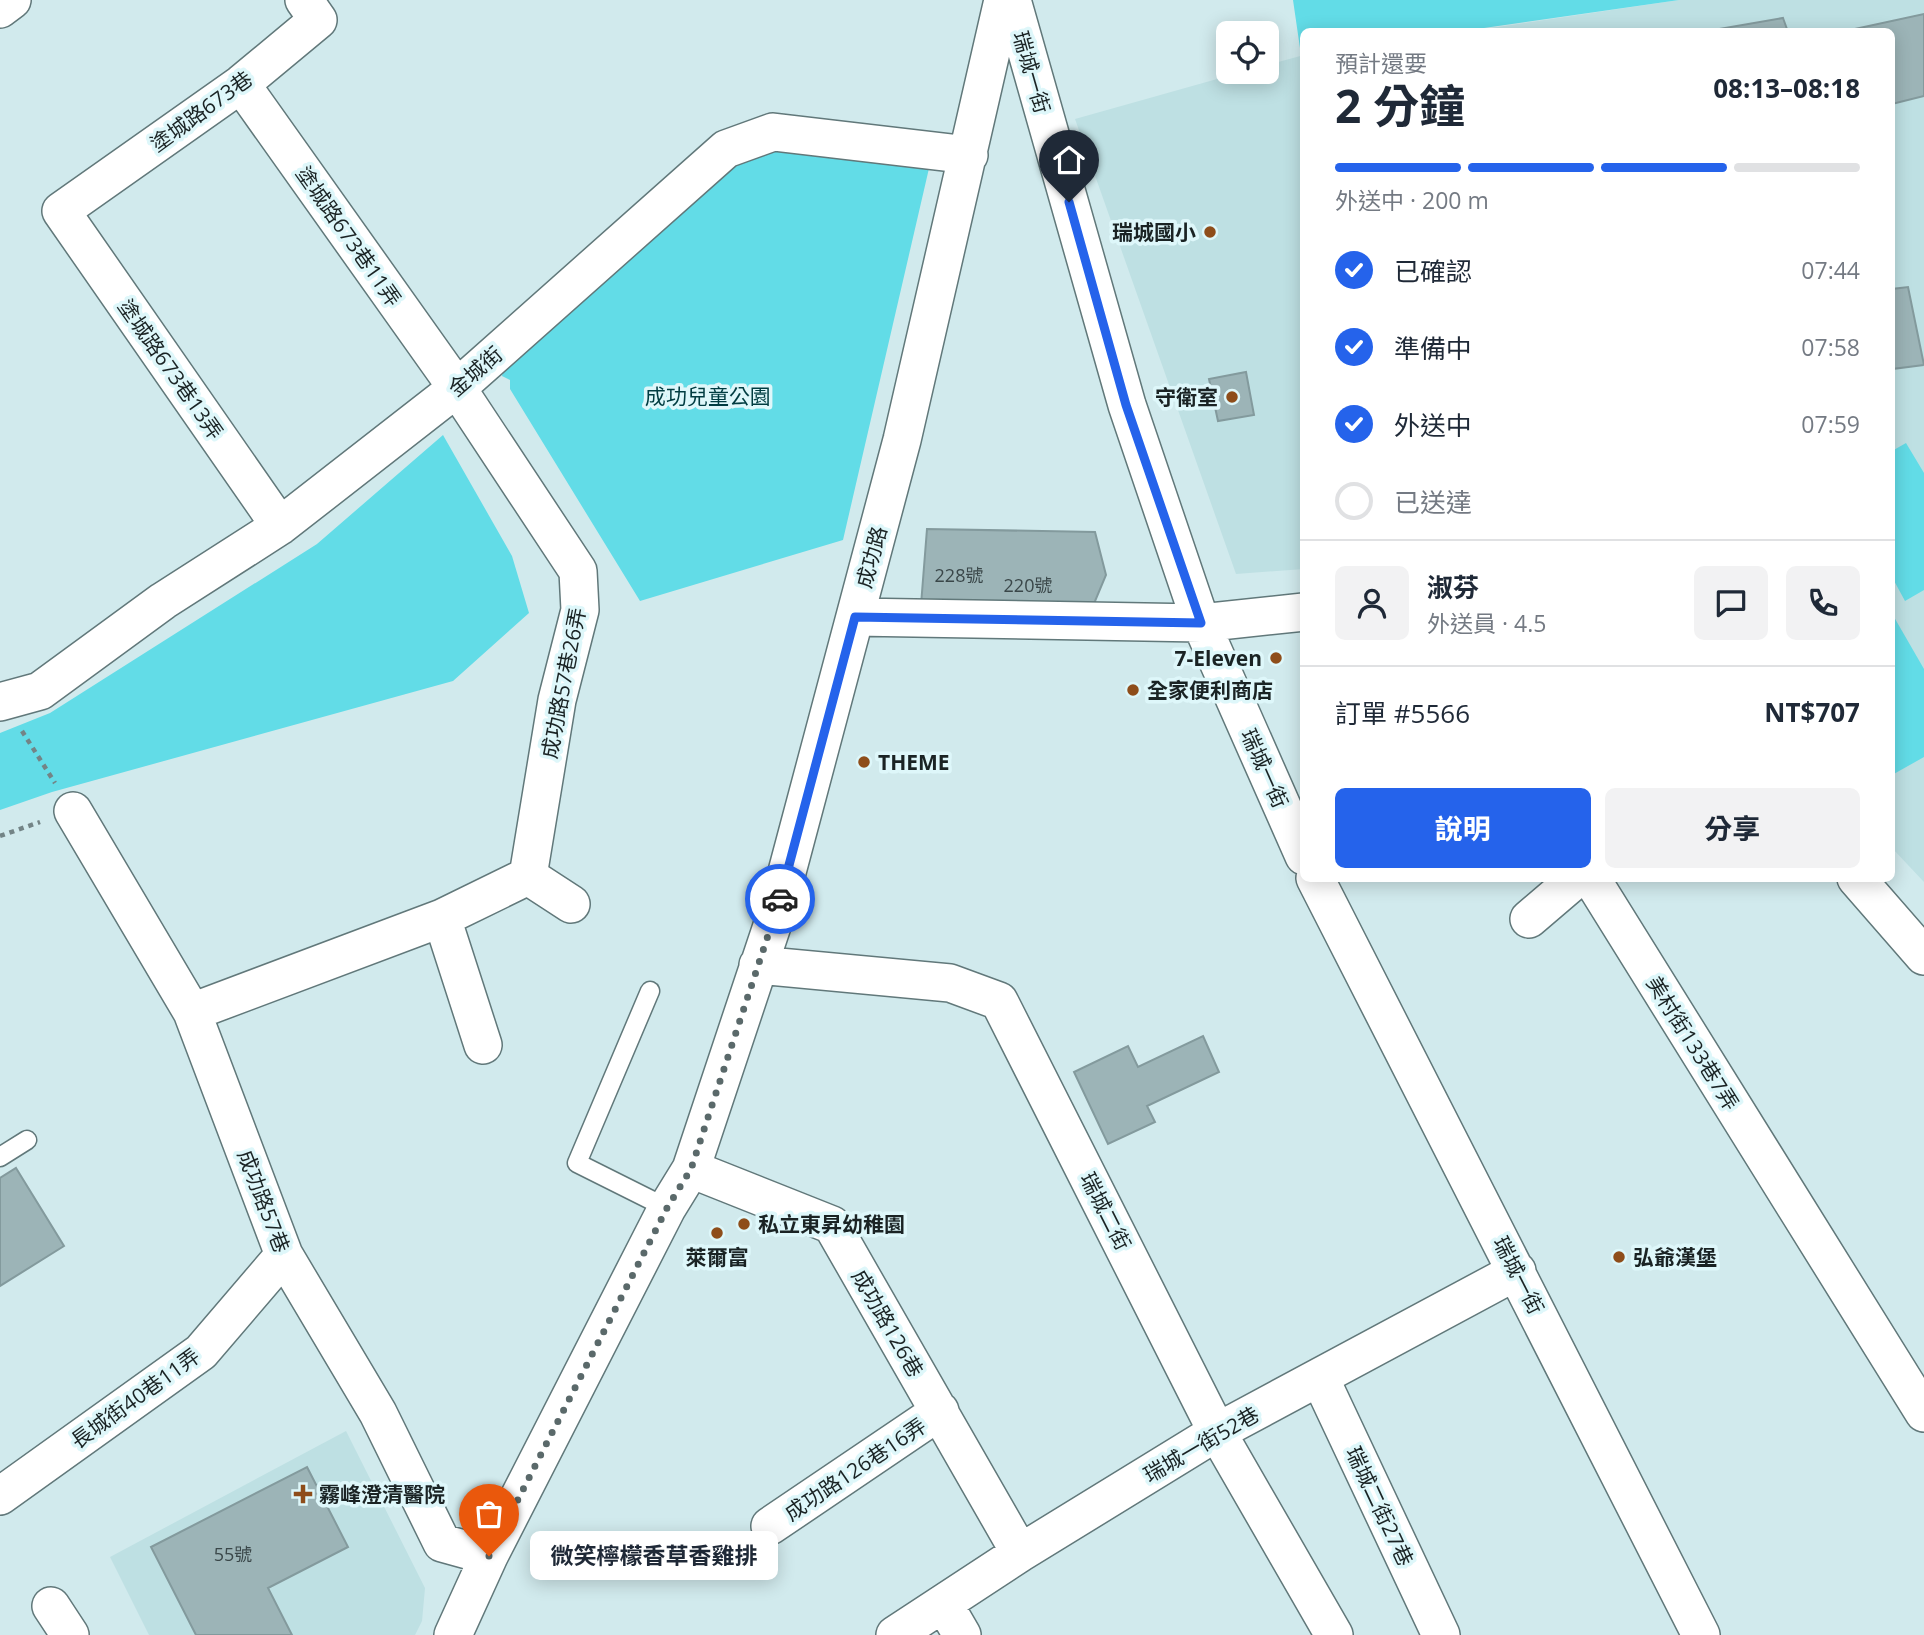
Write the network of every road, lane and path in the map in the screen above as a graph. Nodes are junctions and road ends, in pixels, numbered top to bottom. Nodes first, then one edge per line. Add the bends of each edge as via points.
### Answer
1 (12, 0) edge
2 (304, 0) edge
3 (1003, 0) edge
4 (1012, 0) edge
5 (0, 9) edge
6 (241, 84) junction
7 (969, 155) junction
8 (61, 211) joint
9 (457, 388) junction
10 (280, 526) junction
11 (1300, 612) edge
12 (855, 617) junction
13 (1201, 623) junction
14 (1, 699) edge
15 (73, 811) joint
16 (1300, 847) edge
17 (528, 876) junction
18 (1317, 882) edge
19 (1572, 882) edge
20 (1593, 882) edge
21 (1859, 882) edge
22 (571, 904) dead end
23 (442, 918) junction
24 (1529, 919) dead end
25 (1924, 956) edge
26 (758, 965) junction
27 (650, 991) dead end
28 (192, 1012) junction
29 (483, 1045) dead end
30 (27, 1140) dead end
31 (0, 1157) edge
32 (691, 1169) junction
33 (667, 1208) junction
34 (284, 1255) junction
35 (1517, 1271) junction
36 (1320, 1378) junction
37 (940, 1411) junction
38 (1924, 1413) edge
39 (1217, 1432) junction
40 (0, 1496) edge
41 (770, 1526) dead end
42 (1020, 1553) junction
43 (489, 1556) junction
44 (953, 1619) edge
45 (453, 1635) edge
46 (895, 1635) edge
47 (1334, 1635) edge
48 (1441, 1635) edge
49 (1701, 1635) edge

1 - 5 street
2 - 6 street, 塗城路673巷 via 318,20
3 - 7 street, 成功路
4 - 13 street, 瑞城一街 via 1126,405
6 - 8 street, 塗城路673巷
6 - 9 street, 塗城路673巷11弄
7 - 9 street, 金城街 via 773,132 726,149
7 - 12 street, 成功路
8 - 10 street, 塗城路673巷13弄
9 - 10 street, 金城街
9 - 17 street, 成功路57巷26弄 via 578,570 580,610 556,700
10 - 14 street, 金城街 via 163,601 40,691
11 - 13 street
12 - 13 street
12 - 26 street, 成功路
13 - 16 street, 瑞城一街
14 - 15 path
15 - 28 street, 成功路57巷
17 - 22 street
17 - 23 street
18 - 35 street, 瑞城一街
19 - 24 street
20 - 38 street, 美村街133巷7弄
21 - 25 street
23 - 28 street
23 - 29 street
26 - 32 street, 成功路
26 - 39 street, 瑞城二街 via 950,983 999,1001
27 - 33 lane via 577,1163
28 - 34 street, 成功路57巷
30 - 31 lane
32 - 33 street, 成功路
32 - 37 street, 成功路126巷 via 831,1225
33 - 43 street, 成功路
34 - 40 street, 長城街40巷11弄 via 201,1352
34 - 43 street, 成功路57巷 via 378,1413 442,1543
35 - 36 street, 瑞城一街52巷
35 - 49 street, 瑞城一街
36 - 39 street, 瑞城一街52巷
36 - 48 street, 瑞城二街27巷
37 - 41 street, 成功路126巷16弄
37 - 42 street, 成功路126巷
39 - 42 street, 瑞城一街52巷
39 - 47 street, 瑞城二街
42 - 44 street, 瑞城一街52巷
43 - 45 street, 成功路
44 - 46 street, 瑞城一街52巷

